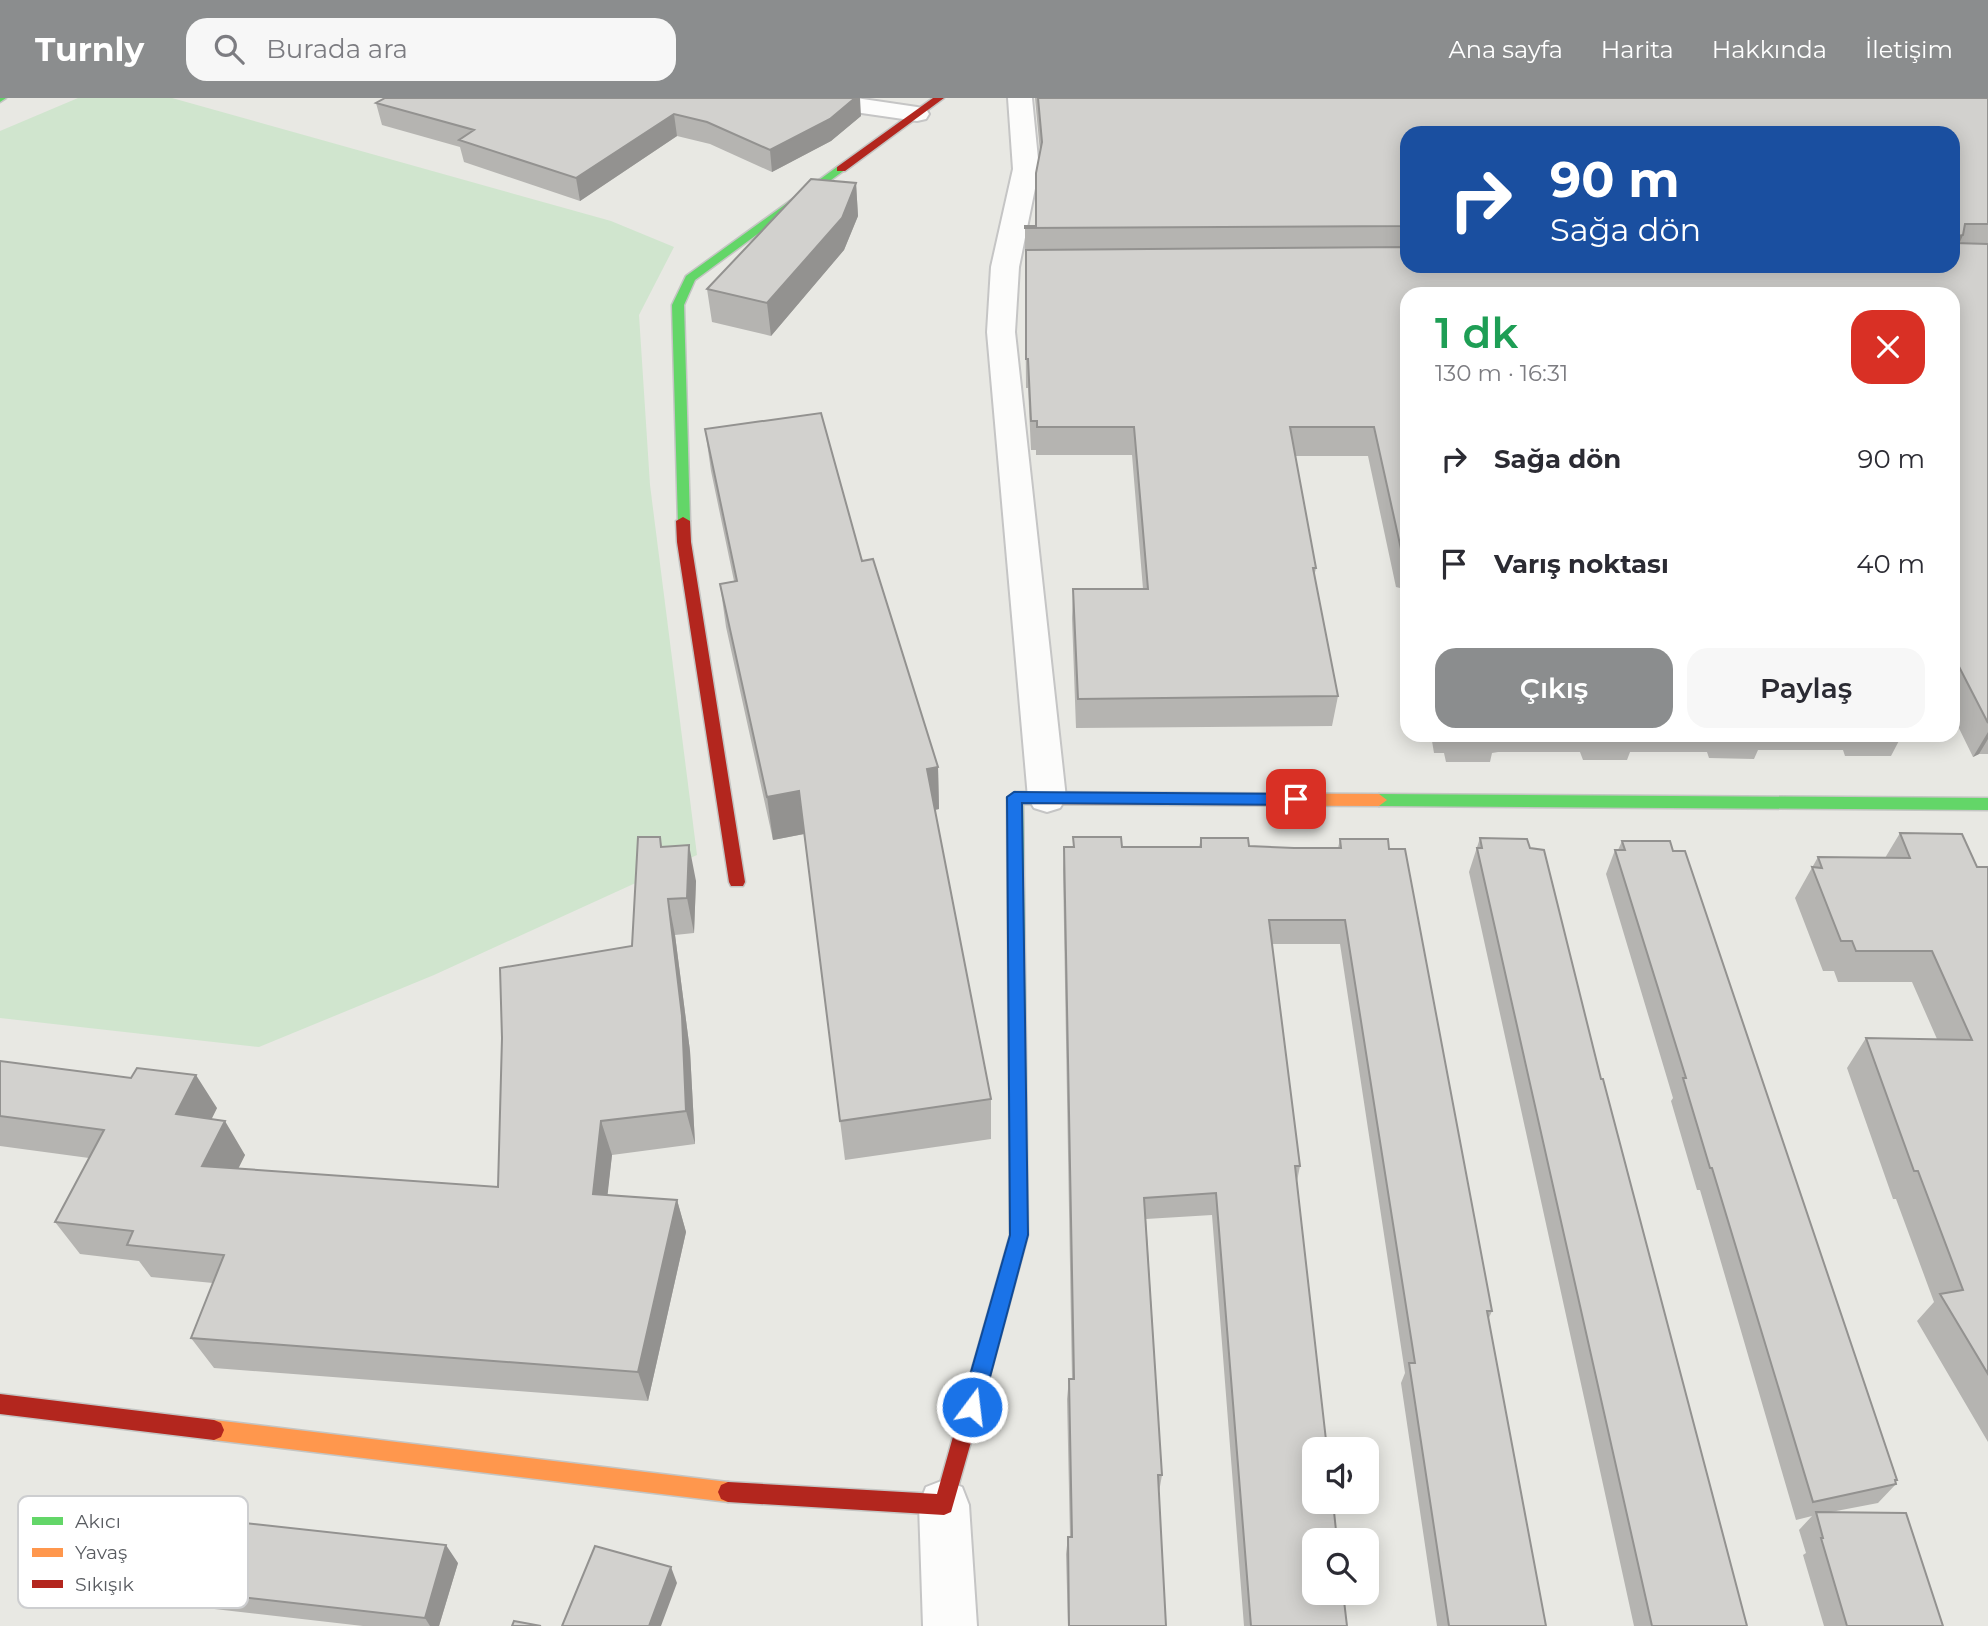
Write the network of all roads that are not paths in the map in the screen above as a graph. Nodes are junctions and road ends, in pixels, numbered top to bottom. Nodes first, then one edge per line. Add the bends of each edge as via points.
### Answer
1 (806, 98) edge
2 (939, 98) edge
3 (1020, 98) edge
4 (917, 114) junction
5 (1047, 798) junction
6 (1988, 804) edge
7 (737, 882) dead end
8 (0, 1404) edge
9 (944, 1505) junction
10 (950, 1626) edge

1 - 4 street
2 - 4 street
3 - 5 street via 1026,169 1019,267 1001,332
4 - 7 street via 690,278 678,305 684,542
5 - 6 street
5 - 9 street via 1014,797 1019,1235
8 - 9 street via 742,1494
9 - 10 street

